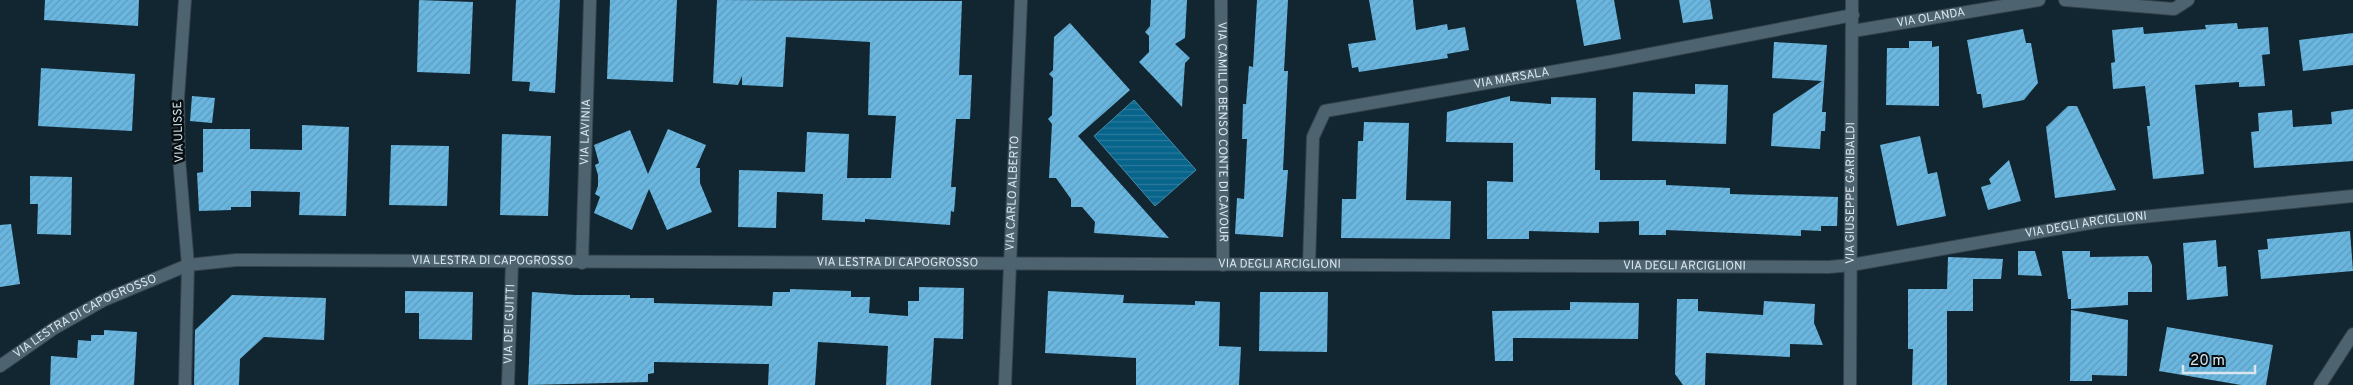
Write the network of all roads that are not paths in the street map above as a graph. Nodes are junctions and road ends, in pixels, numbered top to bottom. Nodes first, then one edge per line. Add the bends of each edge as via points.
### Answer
1 (185, 0) edge
2 (590, 0) edge
3 (1021, 0) edge
4 (1221, 0) edge
5 (1852, 0) edge
6 (2039, 0) edge
7 (2065, 0) edge
8 (2188, 0) edge
9 (1852, 16) junction
10 (1852, 30) junction
11 (2353, 196) edge
12 (512, 262) junction
13 (582, 263) junction
14 (1010, 264) junction
15 (188, 265) junction
16 (1223, 265) junction
17 (1309, 265) junction
18 (1851, 265) junction
19 (2353, 334) edge
20 (0, 366) edge
21 (185, 385) edge
22 (508, 385) edge
23 (1005, 385) edge
24 (1850, 385) edge
25 (2320, 385) edge

1 - 15 street, VIA ULISSE via 178,114
2 - 13 street, VIA LAVINIA
3 - 14 street, VIA CARLO ALBERTO
4 - 16 street, VIA CAMILLO BENSO CONTE DI CAVOUR
5 - 9 street, VIA GIUSEPPE GARIBALDI
6 - 10 street, VIA OLANDA
7 - 8 street via 2174,9
9 - 10 street, VIA GIUSEPPE GARIBALDI
9 - 17 street, VIA MARSALA via 1325,111 1313,137
10 - 18 street, VIA GIUSEPPE GARIBALDI
11 - 18 street, VIA DEGLI ARCIGLIONI via 2101,221
12 - 13 street, VIA LESTRA DI CAPOGROSSO
12 - 15 street, VIA LESTRA DI CAPOGROSSO via 265,259
12 - 22 street, VIA DEI GUITTI
13 - 14 street, VIA LESTRA DI CAPOGROSSO
14 - 16 street, VIA DEGLI ARCIGLIONI
14 - 23 street, VIA CARLO ALBERTO
15 - 20 street, VIA LESTRA DI CAPOGROSSO via 92,307
15 - 21 street, VIA ULISSE
16 - 17 street, VIA DEGLI ARCIGLIONI
17 - 18 street, VIA DEGLI ARCIGLIONI
18 - 24 street, VIA GIUSEPPE GARIBALDI
19 - 25 street

